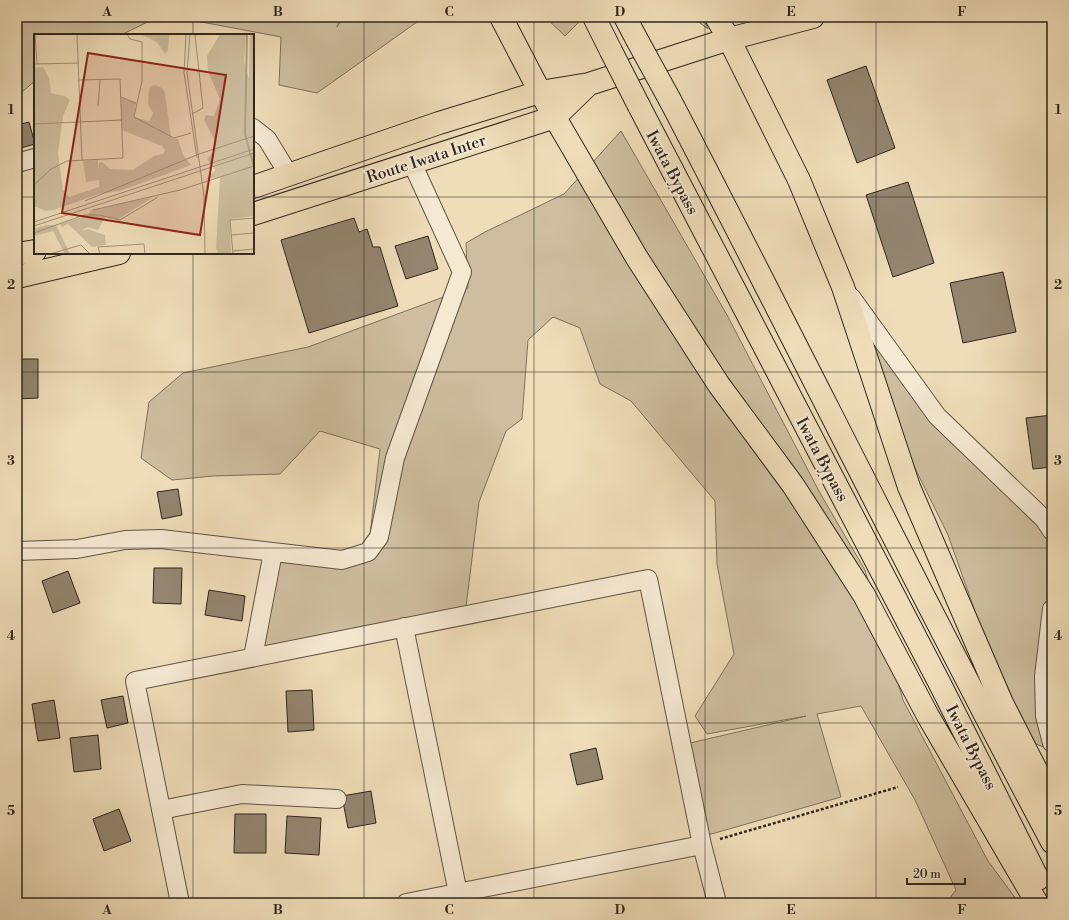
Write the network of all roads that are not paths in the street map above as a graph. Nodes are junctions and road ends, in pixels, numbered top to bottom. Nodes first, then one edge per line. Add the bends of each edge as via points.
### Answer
1 (501, 17) edge
2 (594, 17) edge
3 (625, 17) edge
4 (716, 17) edge
5 (813, 17) edge
6 (729, 39) junction
7 (589, 84) junction
8 (540, 92) junction
9 (554, 117) junction
10 (254, 129) edge
11 (34, 158) edge
12 (17, 163) edge
13 (412, 163) junction
14 (289, 175) junction
15 (254, 187) edge
16 (254, 214) edge
17 (34, 251) edge
18 (17, 254) edge
19 (115, 254) edge
20 (17, 277) edge
21 (843, 287) junction
22 (1052, 530) edge
23 (17, 551) edge
24 (273, 552) junction
25 (1052, 609) edge
26 (404, 627) junction
27 (253, 657) junction
28 (1052, 743) edge
29 (337, 799) dead end
30 (1052, 802) edge
31 (161, 810) junction
32 (1052, 842) edge
33 (702, 845) junction
34 (459, 898) edge
35 (180, 903) edge
36 (406, 903) edge
37 (717, 903) edge
38 (1037, 903) edge
39 (1050, 903) edge

1 - 8 main road
2 - 39 main road, Iwata Bypass, bridge via 937,677
3 - 32 main road, Iwata Bypass, bridge via 772,297 961,671
4 - 6 main road
5 - 6 main road, Route Iwata Inter
6 - 7 main road, Route Iwata Inter
6 - 21 main road via 799,180
7 - 8 main road, Route Iwata Inter
7 - 9 main road, Route Iwata Inter
8 - 9 main road
8 - 14 main road, Route Iwata Inter via 439,123
9 - 13 main road, Route Iwata Inter
9 - 38 main road via 637,258 719,385 793,485 864,595 928,716
10 - 14 street via 267,139
11 - 12 street
13 - 16 main road, Route Iwata Inter
13 - 24 street via 462,272 395,458 379,537 368,552 342,560
14 - 15 main road, Route Iwata Inter
17 - 18 main road
19 - 20 main road
21 - 22 street via 937,416 1044,519
21 - 30 main road via 909,487 1002,703
23 - 24 street via 77,549 125,540 161,539
24 - 27 street
25 - 28 street via 1044,676 1045,716
26 - 27 street
26 - 33 street via 648,579
26 - 34 street
27 - 31 street via 135,681
29 - 31 street via 242,794
31 - 35 street
33 - 34 street
33 - 37 street
34 - 36 street

